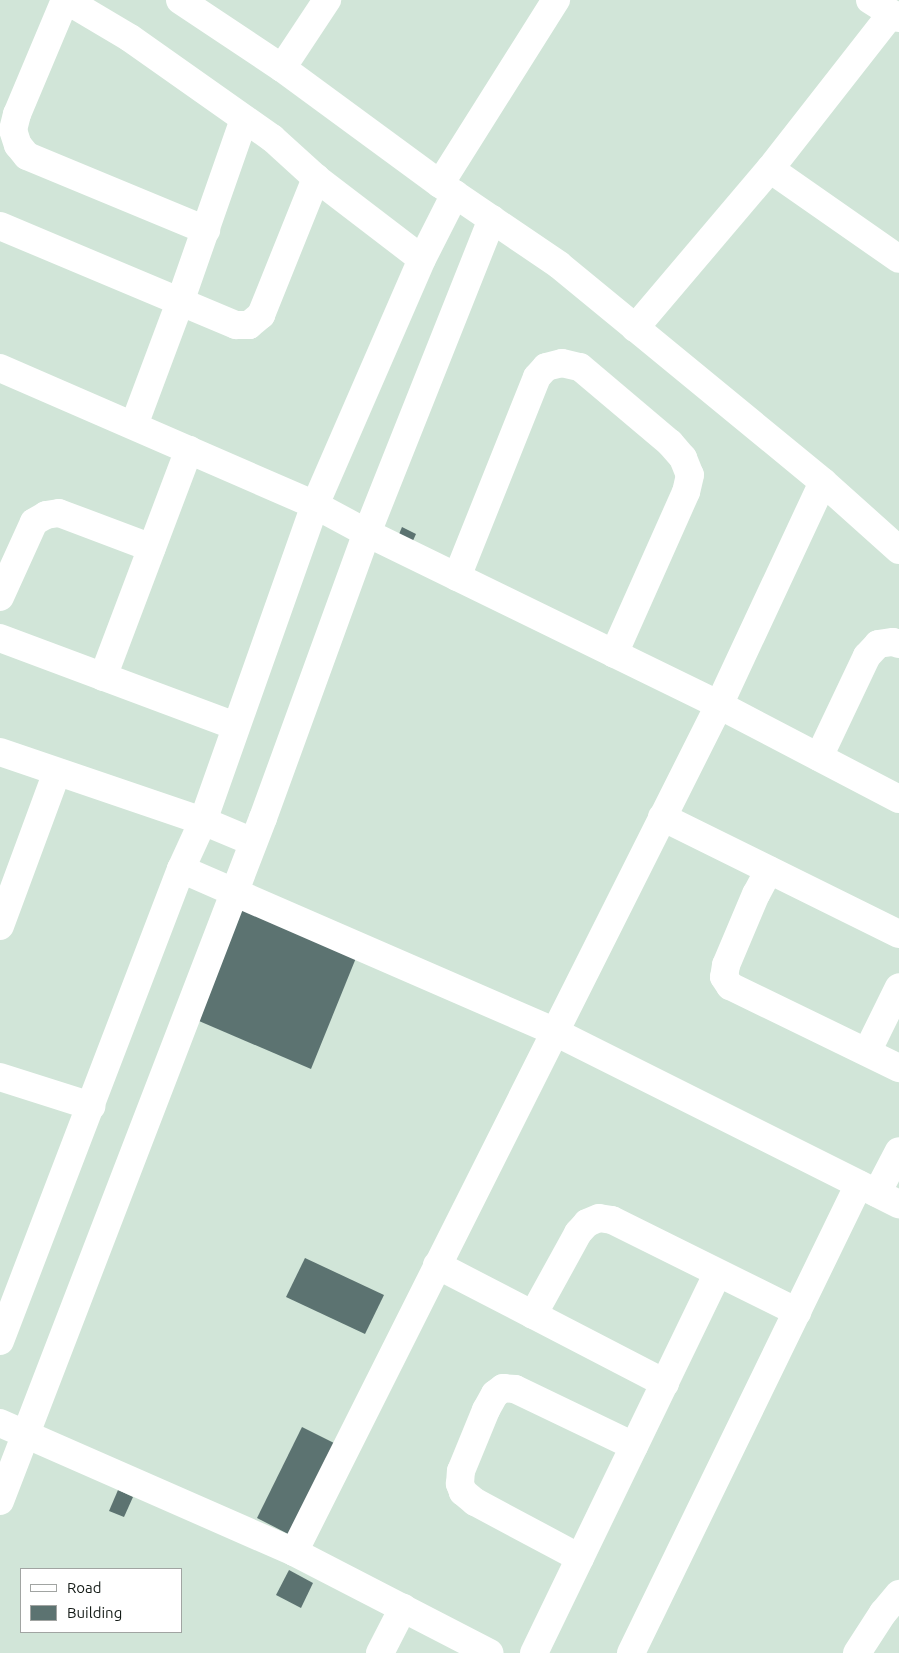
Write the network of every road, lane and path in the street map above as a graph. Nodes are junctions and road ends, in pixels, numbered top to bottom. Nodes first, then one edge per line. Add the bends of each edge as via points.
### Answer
1 (66, 0) edge
2 (180, 0) edge
3 (327, 0) edge
4 (556, 0) edge
5 (887, 11) edge
6 (282, 68) junction
7 (244, 119) junction
8 (770, 169) junction
9 (316, 178) junction
10 (448, 189) junction
11 (492, 219) junction
12 (0, 226) edge
13 (206, 230) junction
14 (422, 259) junction
15 (899, 259) edge
16 (180, 302) junction
17 (635, 328) junction
18 (0, 368) edge
19 (134, 425) junction
20 (189, 450) junction
21 (823, 482) junction
22 (315, 505) junction
23 (367, 533) junction
24 (152, 548) junction
25 (899, 550) edge
26 (457, 577) junction
27 (0, 597) edge
28 (0, 638) edge
29 (899, 644) edge
30 (614, 654) junction
31 (104, 677) junction
32 (719, 705) junction
33 (235, 726) junction
34 (0, 752) edge
35 (819, 757) junction
36 (57, 772) junction
37 (899, 799) edge
38 (662, 817) junction
39 (203, 821) junction
40 (253, 842) junction
41 (181, 868) junction
42 (769, 870) junction
43 (8, 878) edge
44 (233, 892) junction
45 (0, 926) edge
46 (899, 934) edge
47 (899, 987) edge
48 (555, 1032) junction
49 (867, 1052) junction
50 (899, 1068) edge
51 (0, 1077) edge
52 (91, 1106) junction
53 (899, 1152) edge
54 (878, 1194) edge
55 (437, 1265) junction
56 (718, 1273) junction
57 (797, 1312) junction
58 (533, 1314) junction
59 (3, 1326) edge
60 (665, 1383) junction
61 (0, 1423) edge
62 (24, 1434) junction
63 (634, 1446) junction
64 (0, 1502) edge
65 (294, 1552) junction
66 (580, 1558) junction
67 (899, 1594) edge
68 (403, 1608) junction
69 (380, 1653) edge
70 (490, 1653) edge
71 (534, 1653) edge
72 (631, 1653) edge
73 (856, 1653) edge

1 - 7 street via 130,38
1 - 13 street via 17,114 14,130 18,145 28,156
2 - 6 street
3 - 6 street
4 - 10 street
5 - 8 street
6 - 10 street
7 - 9 street via 272,138
7 - 13 street
8 - 15 street
8 - 17 street
9 - 14 street
9 - 16 street via 261,315 249,324 236,325
10 - 11 street
10 - 14 street
11 - 17 street via 559,265
11 - 23 street
12 - 16 street
13 - 16 street
14 - 22 street
16 - 19 street
17 - 21 street
18 - 19 street
19 - 20 street
20 - 22 street
20 - 24 street
21 - 25 street
21 - 32 street
22 - 23 street
22 - 33 street
23 - 26 street
23 - 40 street
24 - 27 street via 59,513 46,516 34,522
24 - 31 street
26 - 30 street
26 - 30 street via 537,377 546,367 562,363 580,366 670,443 683,458 690,475 686,492
28 - 31 street
29 - 35 street via 878,644 868,656
30 - 32 street
31 - 33 street
32 - 35 street
32 - 38 street
33 - 39 street
34 - 36 street
35 - 37 street
36 - 39 street
36 - 43 street
38 - 42 street
38 - 48 street
39 - 40 street
39 - 41 street
40 - 44 street
41 - 44 street
41 - 52 street
42 - 46 street
42 - 49 street via 726,965 724,977 730,986 742,993
43 - 45 street
44 - 48 street
44 - 62 street
47 - 49 street
48 - 54 street
48 - 55 street
49 - 50 street
51 - 52 street
52 - 59 street
53 - 54 street
54 - 57 street
55 - 58 street
55 - 65 street
56 - 57 street
56 - 58 street via 612,1220 599,1218 587,1223 578,1233
56 - 60 street
57 - 72 street
58 - 60 street
60 - 63 street
61 - 62 street
62 - 64 street
62 - 65 street
63 - 66 street
63 - 66 street via 515,1389 503,1388 486,1410 461,1471 463,1492 475,1502
65 - 68 street
66 - 71 street
67 - 73 street
68 - 69 street
68 - 70 street

